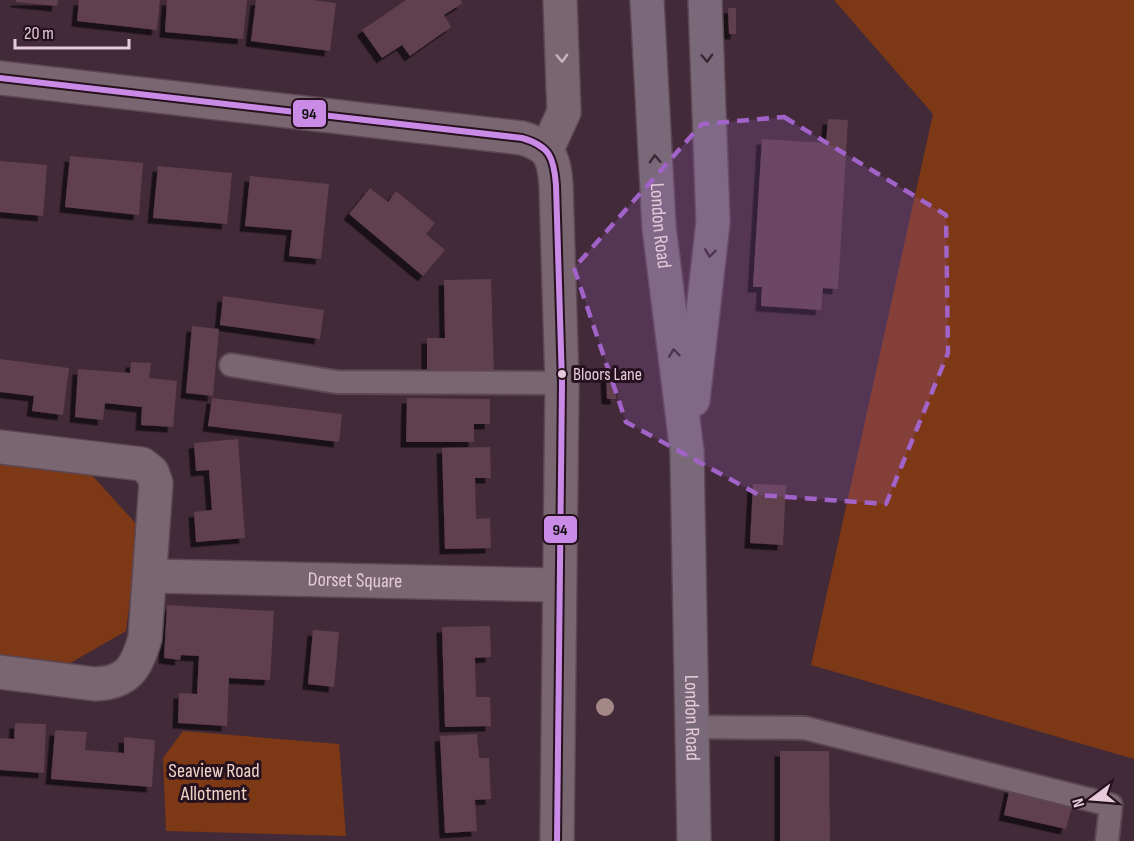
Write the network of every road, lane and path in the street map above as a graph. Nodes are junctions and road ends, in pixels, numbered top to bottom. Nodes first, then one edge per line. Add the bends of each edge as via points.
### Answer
1 (560, 0) edge
2 (647, 0) edge
3 (705, 0) edge
4 (0, 78) edge
5 (547, 149) junction
6 (231, 365) dead end
7 (562, 383) junction
8 (0, 447) edge
9 (687, 452) junction
10 (151, 576) junction
11 (558, 585) junction
12 (0, 672) edge
13 (693, 728) junction
14 (557, 841) edge
15 (694, 841) edge
16 (1107, 841) edge

1 -> 5 street via 564,112
9 -> 2 main road, London Road via 658,227
3 -> 9 main road, London Road via 713,222
4 - 5 street via 522,138
5 - 7 street via 556,185
6 - 7 lane via 337,382
7 - 11 street
8 - 10 street via 142,464 152,472 156,483
9 - 13 main road, London Road
10 - 11 street, Dorset Square
10 - 12 street via 139,659 119,680 95,684
11 - 14 street
13 - 15 main road, London Road
13 - 16 lane via 805,728 1111,804

